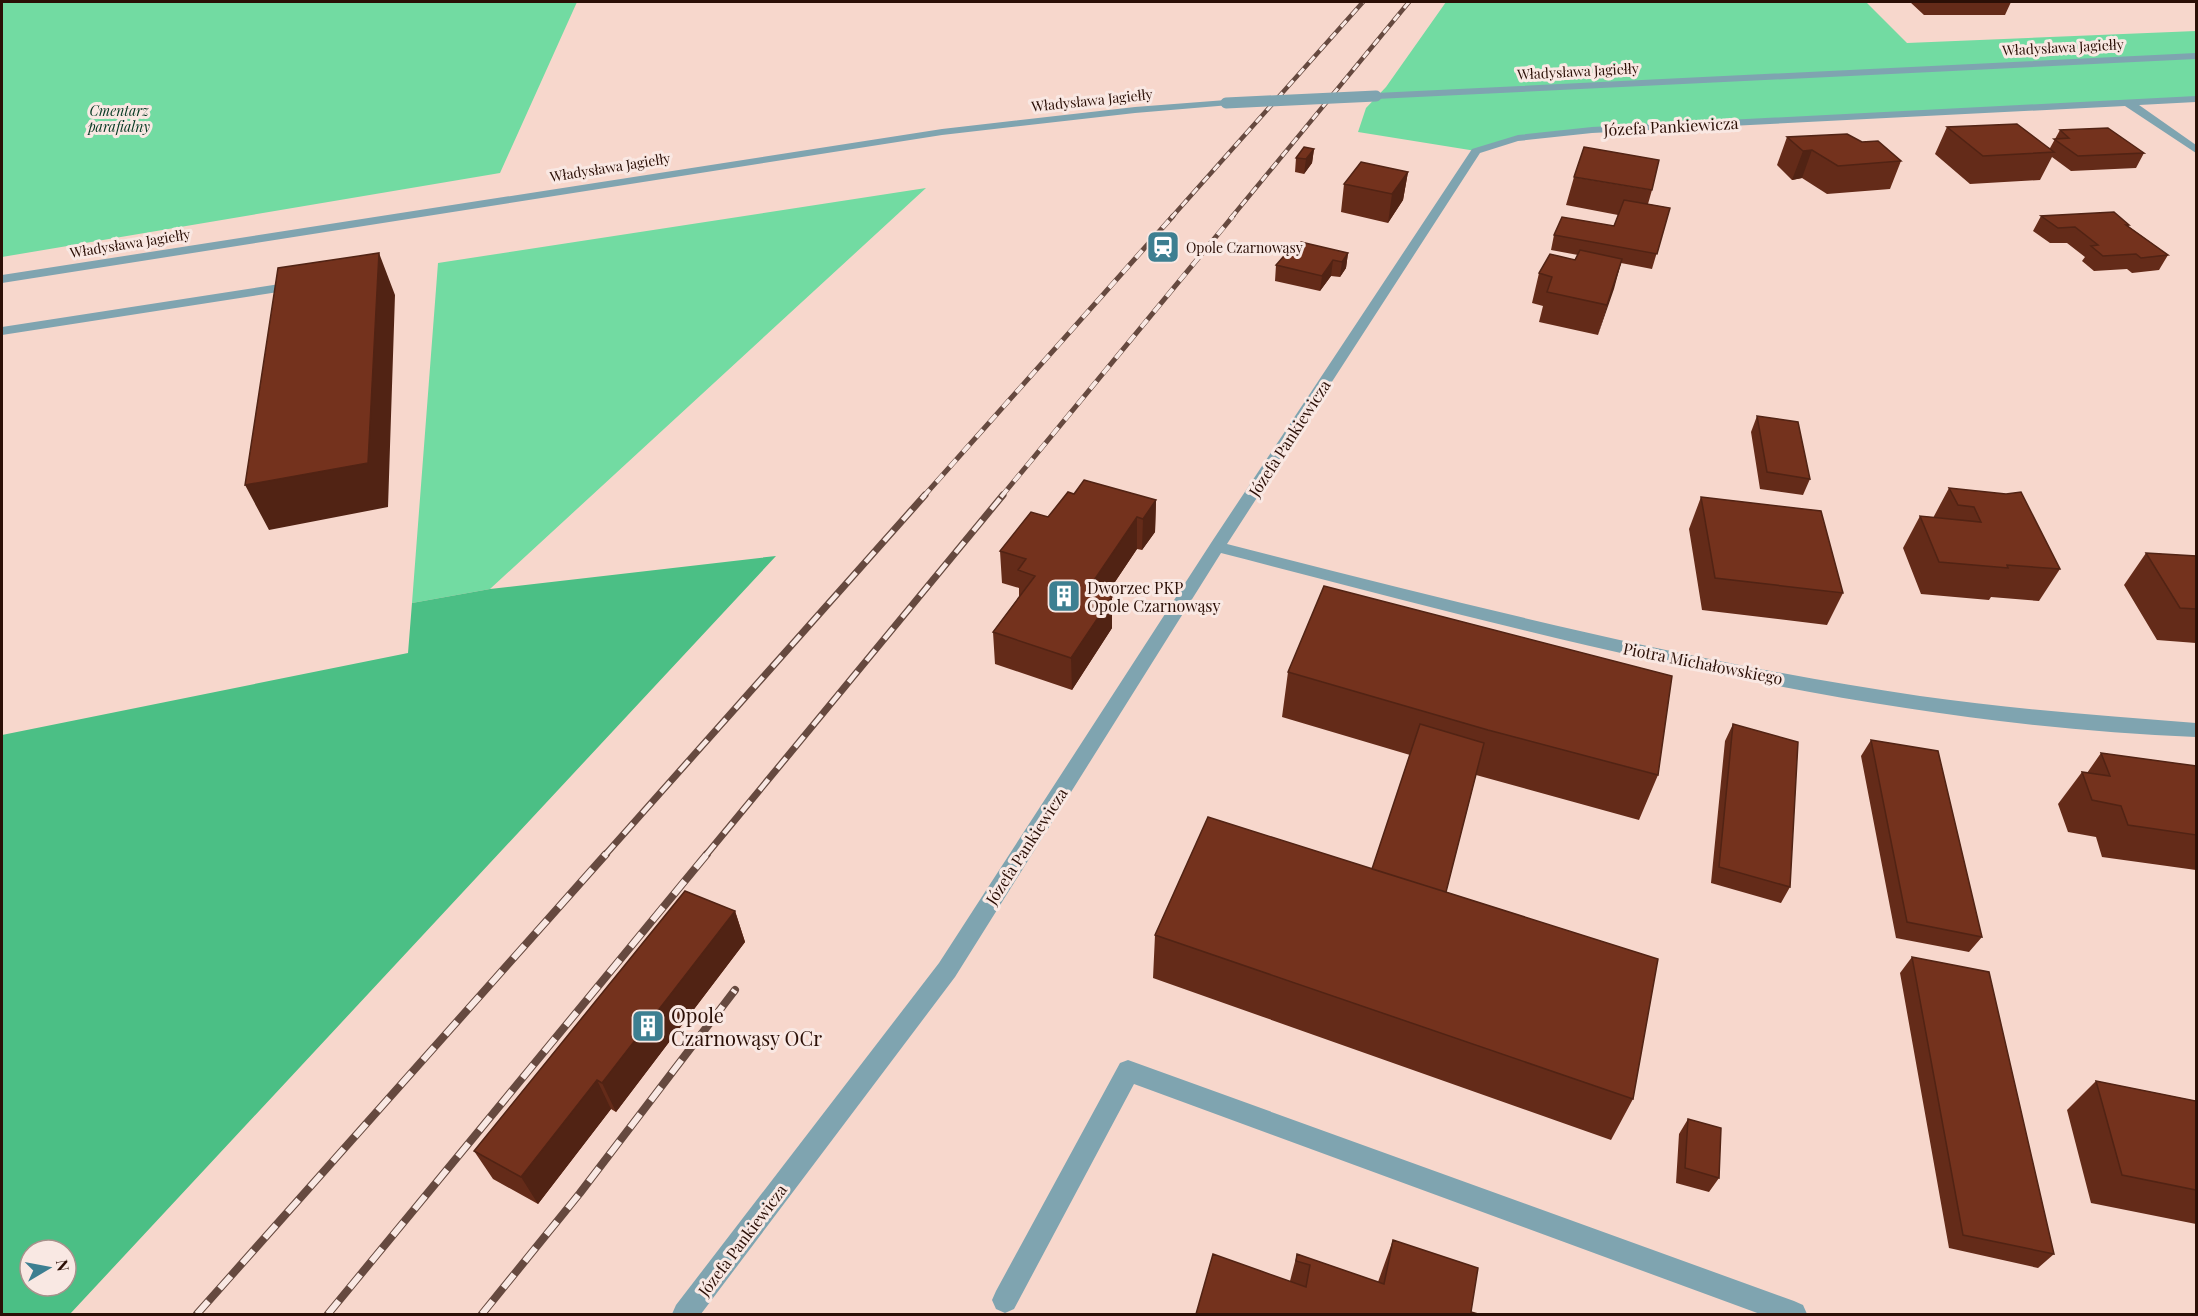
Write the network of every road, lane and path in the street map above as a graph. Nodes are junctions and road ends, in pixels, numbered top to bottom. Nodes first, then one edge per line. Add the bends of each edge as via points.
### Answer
1 (2196, 56) edge
2 (2196, 99) edge
3 (2127, 102) junction
4 (2196, 150) edge
5 (2, 279) edge
6 (300, 285) edge
7 (2, 331) edge
8 (1217, 547) junction
9 (2196, 730) edge
10 (1005, 1300) dead end
11 (685, 1314) edge
12 (1794, 1314) edge

1 - 5 street, Władysława Jagiełły, bridge via 1113,112 942,132
2 - 3 street, Józefa Pankiewicza
3 - 4 street
3 - 8 street, Józefa Pankiewicza via 1604,129 1494,142 1476,151
6 - 7 street
8 - 9 street, Piotra Michałowskiego via 1458,608 1750,673 1918,702
8 - 11 street, Józefa Pankiewicza via 947,970
10 - 12 street via 1128,1071

